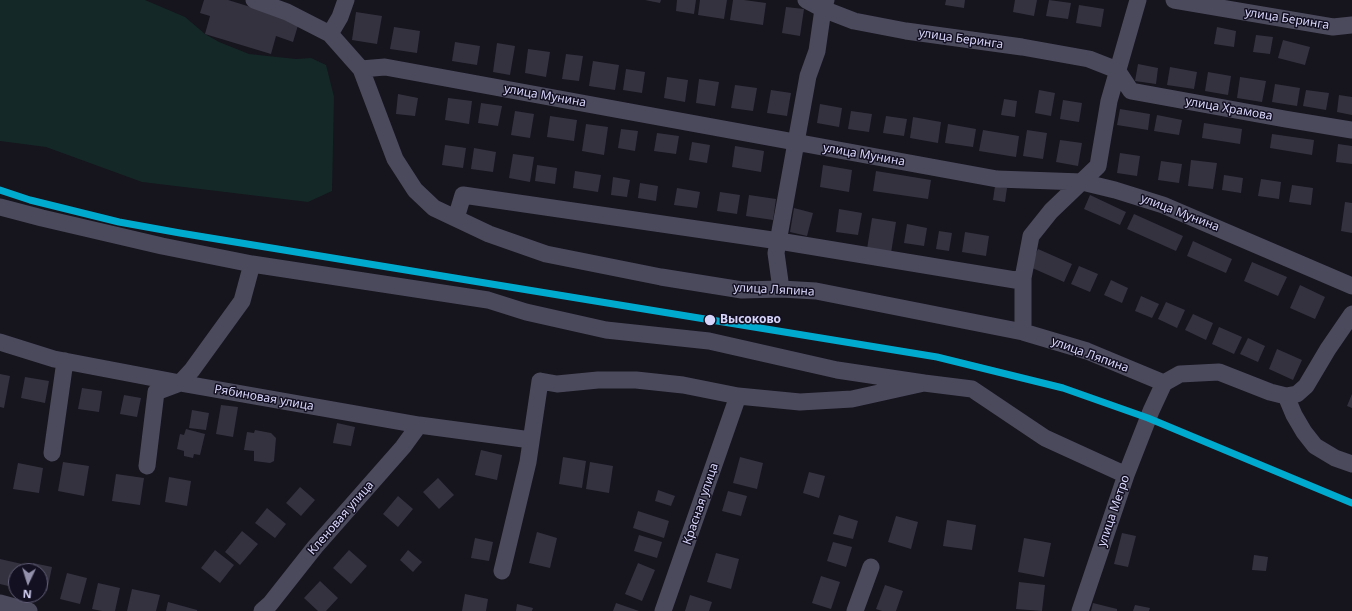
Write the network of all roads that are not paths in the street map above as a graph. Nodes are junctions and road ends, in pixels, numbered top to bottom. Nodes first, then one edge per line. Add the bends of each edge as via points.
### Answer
1 (254, 0) edge
2 (346, 0) edge
3 (806, 0) edge
4 (1138, 0) edge
5 (1174, 0) edge
6 (824, 4) edge
7 (1352, 25) edge
8 (330, 34) junction
9 (361, 69) junction
10 (1117, 70) junction
11 (1352, 130) edge
12 (796, 142) junction
13 (1082, 182) junction
14 (0, 207) edge
15 (456, 218) junction
16 (779, 241) junction
17 (252, 264) junction
18 (1023, 278) junction
19 (1352, 286) edge
20 (781, 289) junction
21 (1352, 314) edge
22 (1023, 332) junction
23 (0, 342) edge
24 (65, 361) junction
25 (180, 383) junction
26 (924, 383) junction
27 (1164, 383) junction
28 (738, 396) junction
29 (1286, 396) junction
30 (419, 424) junction
31 (532, 440) junction
32 (52, 453) dead end
33 (1352, 464) edge
34 (146, 466) dead end
35 (1126, 475) junction
36 (871, 566) dead end
37 (502, 571) dead end
38 (0, 603) edge
39 (29, 611) edge
40 (262, 611) edge
41 (663, 611) edge
42 (855, 611) edge
43 (1080, 611) edge

1 - 8 street via 287,12
2 - 8 street
3 - 6 street, улица Беринга
4 - 10 street
5 - 7 street, улица Беринга via 1333,27
6 - 10 street, улица Беринга via 854,20 906,31 1089,59
6 - 12 street via 817,51 808,76
8 - 9 street
9 - 12 street, улица Мунина via 385,67
9 - 15 street, улица Ляпина via 395,160 415,190 434,208
10 - 11 street, улица Храмова via 1131,91
10 - 13 street via 1098,166
12 - 13 street, улица Мунина via 997,179
12 - 16 street
13 - 18 street via 1051,211 1031,236
13 - 19 street, улица Мунина via 1164,204
14 - 17 street via 162,246
15 - 16 street via 463,195
15 - 20 street, улица Ляпина via 489,234 546,254 742,290
16 - 18 street via 1015,280
16 - 20 street via 776,252
17 - 25 street via 242,301
17 - 26 street via 488,300 526,312 606,330 709,341 837,370
18 - 22 street
20 - 22 street, улица Ляпина via 816,291
21 - 29 street via 1306,386 1297,394
22 - 27 street, улица Ляпина via 1087,351
23 - 24 street, Рябиновая улица
24 - 25 street, Рябиновая улица
24 - 32 street
25 - 30 street, Рябиновая улица
25 - 34 street via 156,392
26 - 28 street via 852,399 800,402
26 - 35 street via 972,389 1045,438
27 - 29 street via 1180,374 1219,372
27 - 35 street, улица Метро
28 - 31 street via 683,385 636,380 557,384 540,382
28 - 41 street, Красная улица
29 - 33 street via 1294,415 1315,446 1335,458
30 - 31 street, Рябиновая улица
30 - 40 street, Кленовая улица via 403,447
31 - 37 street
35 - 43 street, улица Метро
36 - 42 street
38 - 39 street

